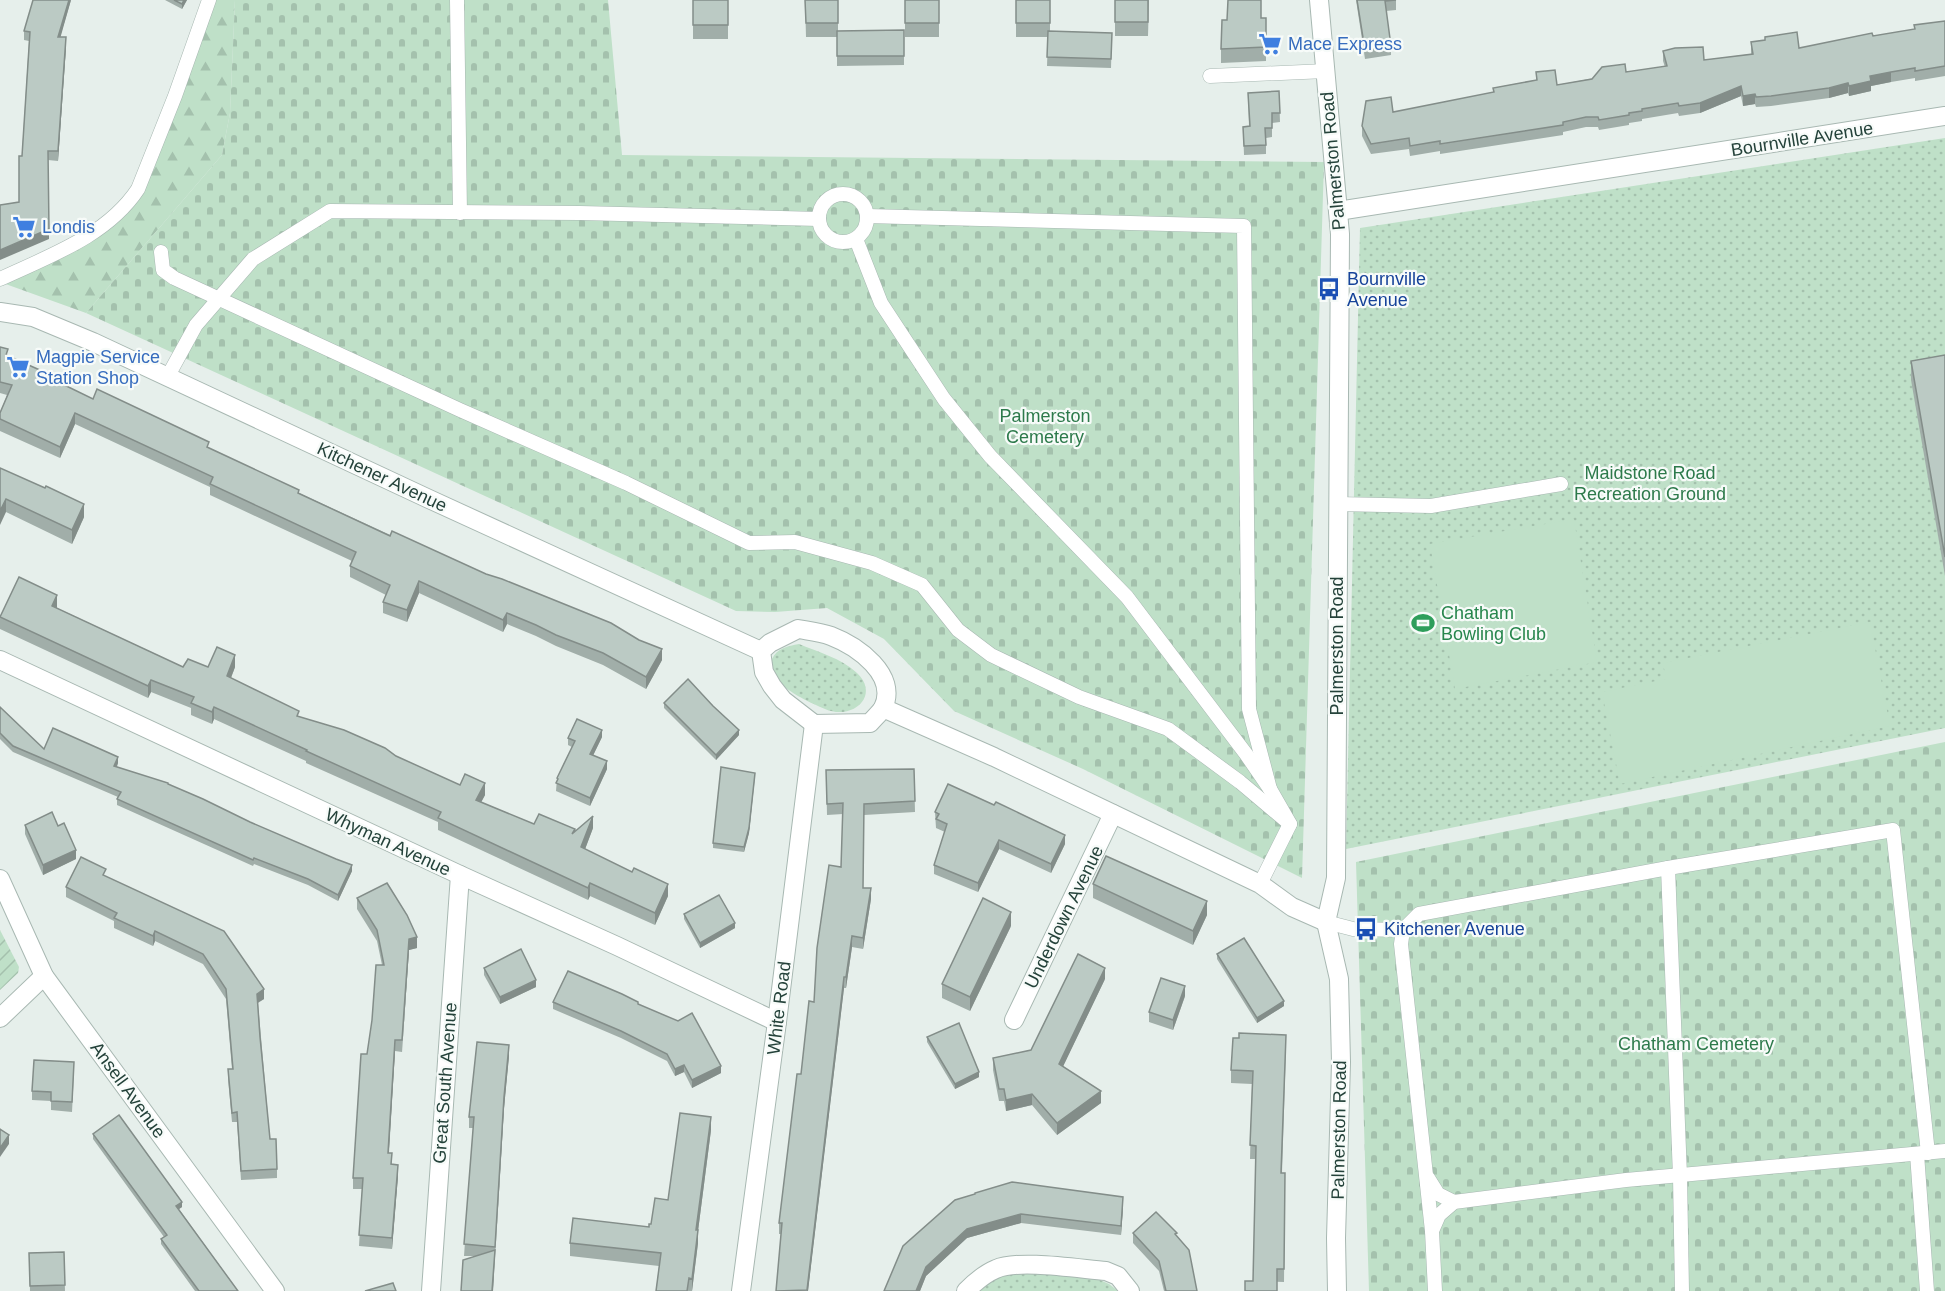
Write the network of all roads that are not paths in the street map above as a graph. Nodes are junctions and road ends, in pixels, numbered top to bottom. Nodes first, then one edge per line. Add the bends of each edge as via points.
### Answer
1 (209, 0) edge
2 (457, 0) edge
3 (1319, 0) edge
4 (1326, 71) junction
5 (1210, 76) dead end
6 (1945, 116) edge
7 (1338, 211) junction
8 (460, 213) junction
9 (867, 216) junction
10 (819, 219) junction
11 (856, 239) junction
12 (161, 252) dead end
13 (0, 279) edge
14 (218, 299) junction
15 (0, 312) edge
16 (168, 376) junction
17 (1561, 484) dead end
18 (1337, 504) junction
19 (761, 651) junction
20 (0, 660) edge
21 (883, 708) junction
22 (814, 724) junction
23 (1270, 789) junction
24 (1113, 814) junction
25 (1290, 824) junction
26 (1668, 868) junction
27 (460, 875) junction
28 (0, 879) edge
29 (1260, 884) junction
30 (1326, 922) junction
31 (1403, 930) junction
32 (44, 976) junction
33 (0, 1018) edge
34 (1014, 1020) dead end
35 (777, 1022) junction
36 (1945, 1151) edge
37 (1922, 1153) junction
38 (1426, 1175) junction
39 (1680, 1176) junction
40 (1454, 1202) junction
41 (1432, 1231) junction
42 (275, 1291) edge
43 (431, 1291) edge
44 (741, 1291) edge
45 (966, 1291) edge
46 (1130, 1291) edge
47 (1337, 1291) edge
48 (1435, 1291) edge
49 (1682, 1291) edge
50 (1927, 1291) edge

1 - 13 lane via 138,189 129,202 88,236
2 - 8 lane
3 - 4 street, Palmerston Road
4 - 5 lane
4 - 7 street, Palmerston Road
6 - 7 street, Bournville Avenue
7 - 18 street, Palmerston Road
8 - 10 lane
8 - 14 lane via 330,211 253,259
9 - 10 lane via 855,197 840,195 825,203
9 - 11 lane via 867,224
9 - 23 lane via 1244,226 1250,709
10 - 11 lane via 831,239
11 - 23 lane via 881,303 944,399 990,456 1127,597
12 - 14 lane via 164,270
14 - 16 lane via 196,325
14 - 25 lane via 626,483 749,543 795,542 872,563 922,585 958,630 991,656 1079,697 1168,729
15 - 16 street, Kitchener Avenue via 33,317
16 - 19 street, Kitchener Avenue
17 - 18 lane via 1431,506
18 - 30 street, Palmerston Road via 1336,878
19 - 21 street via 798,629 848,644 883,676
19 - 22 street via 764,672 772,686 783,700
20 - 27 street, Whyman Avenue
21 - 22 street via 870,723
21 - 24 street
22 - 35 street, White Road
23 - 25 lane
24 - 29 street
24 - 34 street, Underdown Avenue
25 - 29 lane
26 - 31 lane via 1419,914
26 - 37 lane via 1893,830
26 - 39 lane
27 - 35 street, Whyman Avenue
27 - 43 street, Great South Avenue
28 - 32 street, Ansell Avenue
29 - 30 street via 1292,907
30 - 31 lane via 1353,929
30 - 47 street, Palmerston Road via 1339,979
31 - 38 lane via 1401,944
32 - 33 street
32 - 42 street, Ansell Avenue
35 - 44 street, White Road
36 - 37 lane
37 - 39 lane
37 - 50 lane
38 - 40 lane via 1438,1194
38 - 41 lane
39 - 40 lane
39 - 49 lane
40 - 41 lane via 1439,1215
41 - 48 lane
45 - 46 street via 980,1277 1015,1264 1106,1271 1118,1276

